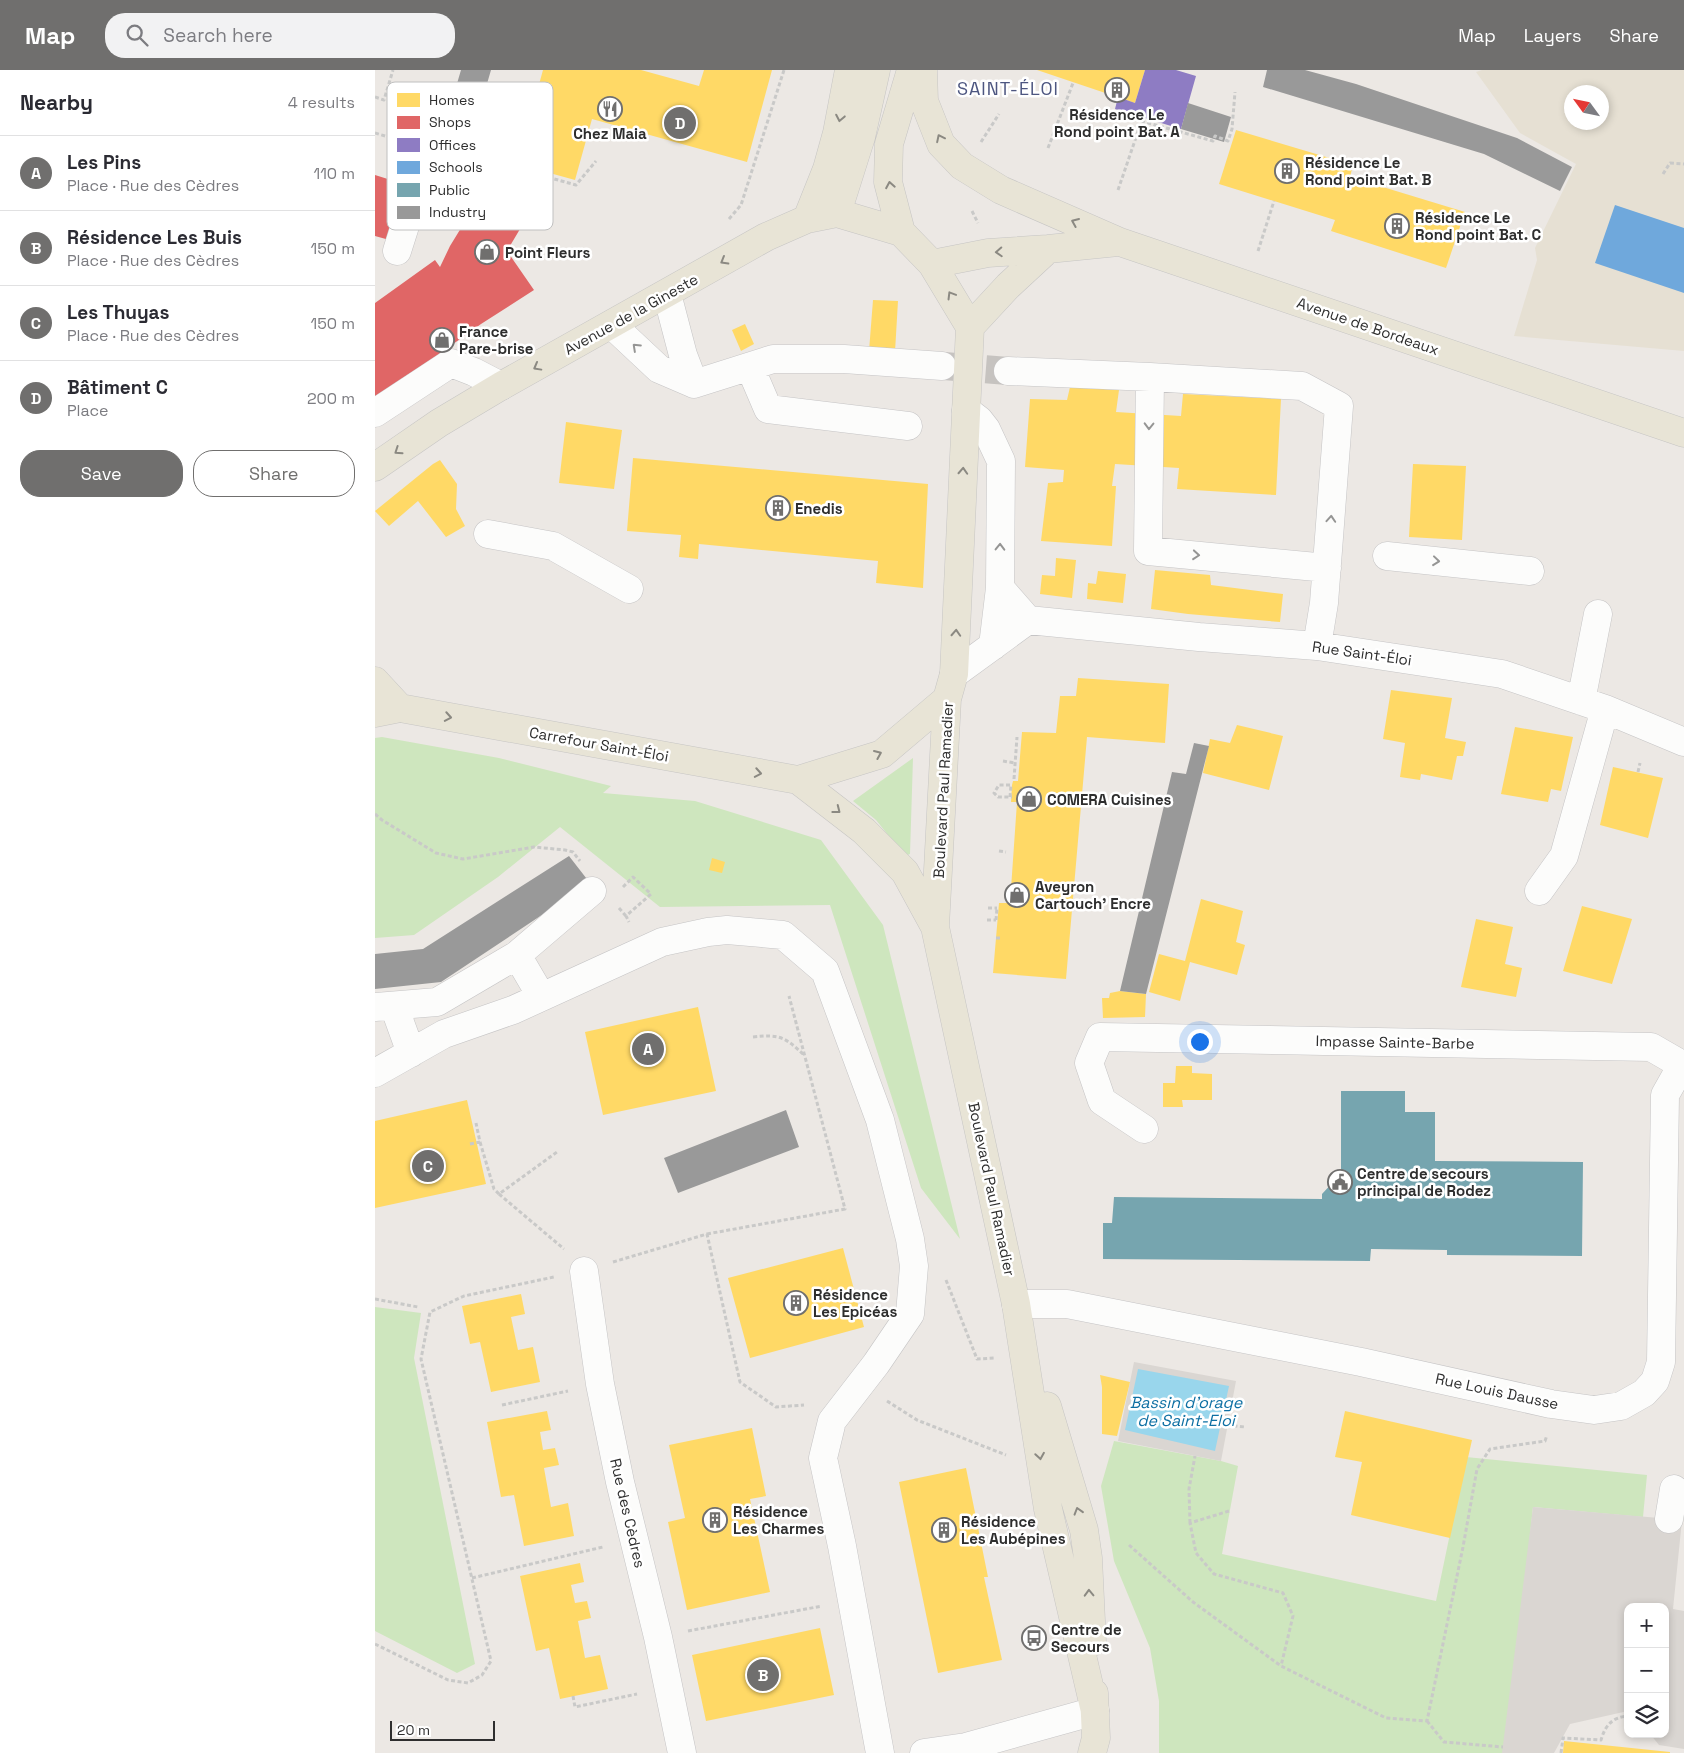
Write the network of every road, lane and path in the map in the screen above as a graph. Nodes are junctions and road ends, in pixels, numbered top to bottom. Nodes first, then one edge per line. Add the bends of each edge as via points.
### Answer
1 (393, 70) edge
2 (784, 70) edge
3 (849, 70) edge
4 (876, 70) edge
5 (911, 70) edge
6 (923, 70) edge
7 (389, 82) edge
8 (1073, 83) dead end
9 (387, 90) edge
10 (1235, 92) dead end
11 (375, 97) edge
12 (999, 114) dead end
13 (375, 133) edge
14 (387, 137) edge
15 (980, 143) dead end
16 (1047, 148) dead end
17 (596, 161) dead end
18 (1684, 164) edge
19 (1663, 174) dead end
20 (553, 179) edge
21 (1119, 190) dead end
22 (1274, 201) dead end
23 (741, 205) dead end
24 (837, 213) junction
25 (807, 219) junction
26 (404, 230) edge
27 (901, 232) junction
28 (1120, 242) junction
29 (1048, 249) junction
30 (397, 251) dead end
31 (1258, 251) dead end
32 (932, 264) junction
33 (667, 294) junction
34 (612, 325) junction
35 (970, 327) junction
36 (942, 366) tunnel mouth
37 (750, 367) junction
38 (1008, 371) tunnel mouth
39 (1150, 377) junction
40 (693, 384) junction
41 (501, 386) junction
42 (966, 410) junction
43 (375, 413) edge
44 (908, 426) dead end
45 (1684, 433) edge
46 (375, 467) edge
47 (488, 534) dead end
48 (1387, 556) dead end
49 (1327, 568) junction
50 (1530, 571) dead end
51 (1000, 588) junction
52 (629, 589) dead end
53 (1598, 614) dead end
54 (1028, 620) junction
55 (993, 646) junction
56 (1317, 646) junction
57 (375, 681) edge
58 (951, 686) junction
59 (1593, 705) junction
60 (387, 710) edge
61 (1017, 737) dead end
62 (1684, 742) edge
63 (1003, 761) dead end
64 (1015, 762) junction
65 (1640, 763) dead end
66 (1638, 772) dead end
67 (1014, 779) dead end
68 (798, 780) junction
69 (1011, 785) joint
70 (375, 814) edge
71 (999, 851) dead end
72 (1006, 852) dead end
73 (578, 858) dead end
74 (604, 891) joint
75 (1539, 891) dead end
76 (615, 904) dead end
77 (988, 908) dead end
78 (626, 916) junction
79 (987, 920) dead end
80 (935, 926) junction
81 (996, 938) dead end
82 (1001, 938) dead end
83 (647, 950) junction
84 (517, 955) junction
85 (541, 996) junction
86 (789, 996) dead end
87 (384, 1007) edge
88 (753, 1037) dead end
89 (411, 1053) junction
90 (804, 1056) junction
91 (1684, 1067) edge
92 (375, 1073) edge
93 (476, 1123) dead end
94 (1144, 1129) dead end
95 (480, 1142) junction
96 (470, 1144) dead end
97 (557, 1152) dead end
98 (499, 1194) junction
99 (707, 1234) junction
100 (912, 1254) junction
101 (584, 1271) junction
102 (375, 1299) edge
103 (1017, 1304) junction
104 (418, 1307) dead end
105 (999, 1358) dead end
106 (600, 1384) junction
107 (848, 1400) junction
108 (1551, 1404) junction
109 (502, 1405) dead end
110 (1227, 1424) dead end
111 (1245, 1428) dead end
112 (1195, 1456) dead end
113 (1014, 1459) dead end
114 (1673, 1489) dead end
115 (1229, 1511) dead end
116 (1669, 1519) dead end
117 (1190, 1523) junction
118 (634, 1540) junction
119 (1129, 1545) dead end
120 (472, 1578) junction
121 (852, 1600) junction
122 (658, 1637) junction
123 (375, 1644) edge
124 (1281, 1666) junction
125 (639, 1694) dead end
126 (573, 1696) dead end
127 (1095, 1711) junction
128 (1624, 1717) edge
129 (1427, 1721) junction
130 (1503, 1747) dead end
131 (1097, 1748) edge
132 (972, 1750) edge
133 (683, 1753) edge
134 (880, 1753) edge
135 (924, 1753) edge
136 (1561, 1753) edge

1 - 7 path
2 - 23 path
3 -> 25 main road via 827,169
4 - 24 main road via 861,138
27 -> 5 main road via 888,182 889,144
28 -> 6 main road via 1001,190 962,166 941,144 925,101
8 - 16 path
9 - 11 path via 384,100
10 - 21 path via 1228,141 1215,136 1213,141 1142,119
12 - 15 path
13 - 14 path
17 - 20 path via 576,185
18 - 19 path via 1670,163
22 - 31 path
24 - 25 main road, Avenue de la Gineste
24 - 27 main road, Avenue de la Gineste
25 -> 33 main road, Avenue de la Gineste via 766,237
26 - 30 street
27 - 32 main road
28 - 29 main road, Avenue de Bordeaux
28 - 45 main road, Avenue de Bordeaux
29 -> 32 main road via 988,252
29 - 35 main road
35 -> 32 main road
33 - 34 main road, Avenue de la Gineste
33 - 40 street
40 -> 34 street via 659,369
34 -> 41 main road, Avenue de la Gineste
35 - 42 main road, Boulevard Paul Ramadier
36 - 37 street via 845,359 773,359
37 - 40 street
37 - 44 street via 768,409
38 - 39 street
39 -> 49 street via 1148,551
49 -> 39 street via 1339,406 1302,386
41 - 43 street via 451,364
41 -> 46 main road, Avenue de la Gineste
51 -> 42 street via 1001,461 986,429
58 -> 42 main road, Boulevard Paul Ramadier
47 - 52 street via 553,546
48 -> 50 street
49 - 56 street
51 - 54 street
51 - 55 street
53 - 59 street
54 - 55 street
54 - 56 street, Rue Saint-Éloi via 1199,638
55 - 58 street
56 - 59 street, Rue Saint-Éloi via 1503,674
57 - 60 main road, Carrefour Saint-Éloi
68 -> 58 main road, Carrefour Saint-Éloi via 882,754
58 - 80 main road, Boulevard Paul Ramadier
59 - 62 street, Rue Saint-Éloi
59 - 75 street via 1564,856
60 -> 68 main road, Carrefour Saint-Éloi
61 - 64 path
63 - 64 path
64 - 67 path
65 - 66 path
68 -> 80 main road, Carrefour Saint-Éloi via 864,831 905,872
69 - 69 path via 999,785 994,793 1011,797
70 - 73 path via 436,853 463,859 535,847 573,852
71 - 72 path
74 - 78 path via 633,878 651,894
74 - 84 street
76 - 78 path
77 - 79 path via 998,908 997,920
78 - 83 path
80 - 103 main road, Boulevard Paul Ramadier
81 - 82 path
83 - 85 street
83 - 100 street via 662,942 708,932 727,930 783,935 825,970 880,1120
84 - 85 street
84 - 87 street via 437,1002
85 - 89 street via 513,1010 444,1034
86 - 90 path
87 - 89 street
88 - 90 path via 770,1035 788,1040
89 - 92 street
90 - 99 path via 845,1209
91 - 94 street, Impasse Sainte-Barbe via 1651,1047 1100,1037 1089,1063 1102,1101
91 - 108 street, Rue Louis Dausse via 1665,1095 1661,1362 1655,1381 1644,1393 1621,1406 1594,1410
93 - 95 path
95 - 96 path
95 - 98 path via 494,1189
97 - 98 path
98 - 101 path via 582,1265
99 - 101 path
99 - 107 path via 739,1382 776,1406
100 - 105 path via 938,1261 977,1359
100 - 107 street via 910,1314
101 - 106 street, Rue des Cèdres
101 - 120 path via 464,1296 430,1312 421,1359
102 - 104 path
103 - 108 street, Rue Louis Dausse via 1067,1304 1361,1362
103 - 127 main road, Boulevard Paul Ramadier via 1049,1509
106 - 109 path
106 - 118 street, Rue des Cèdres
107 - 113 path via 877,1394 917,1420
107 - 121 street via 832,1421 823,1458
108 - 129 path via 1545,1441 1490,1449 1477,1469
110 - 111 path
112 - 117 path via 1189,1489
114 - 116 street
115 - 117 path
117 - 124 path via 1196,1553 1215,1574 1283,1593 1293,1616
118 - 120 path
118 - 122 street, Rue des Cèdres
119 - 124 path via 1193,1602
120 - 123 path via 491,1661 483,1675 468,1683 448,1680
121 - 122 path
121 - 134 street
122 - 133 street, Rue des Cèdres
124 - 129 path via 1386,1718
125 - 126 path via 575,1707
127 - 131 main road, Boulevard Paul Ramadier
127 - 132 street
128 - 136 path via 1604,1729 1601,1740 1563,1738
129 - 130 path via 1444,1742
132 - 135 street

